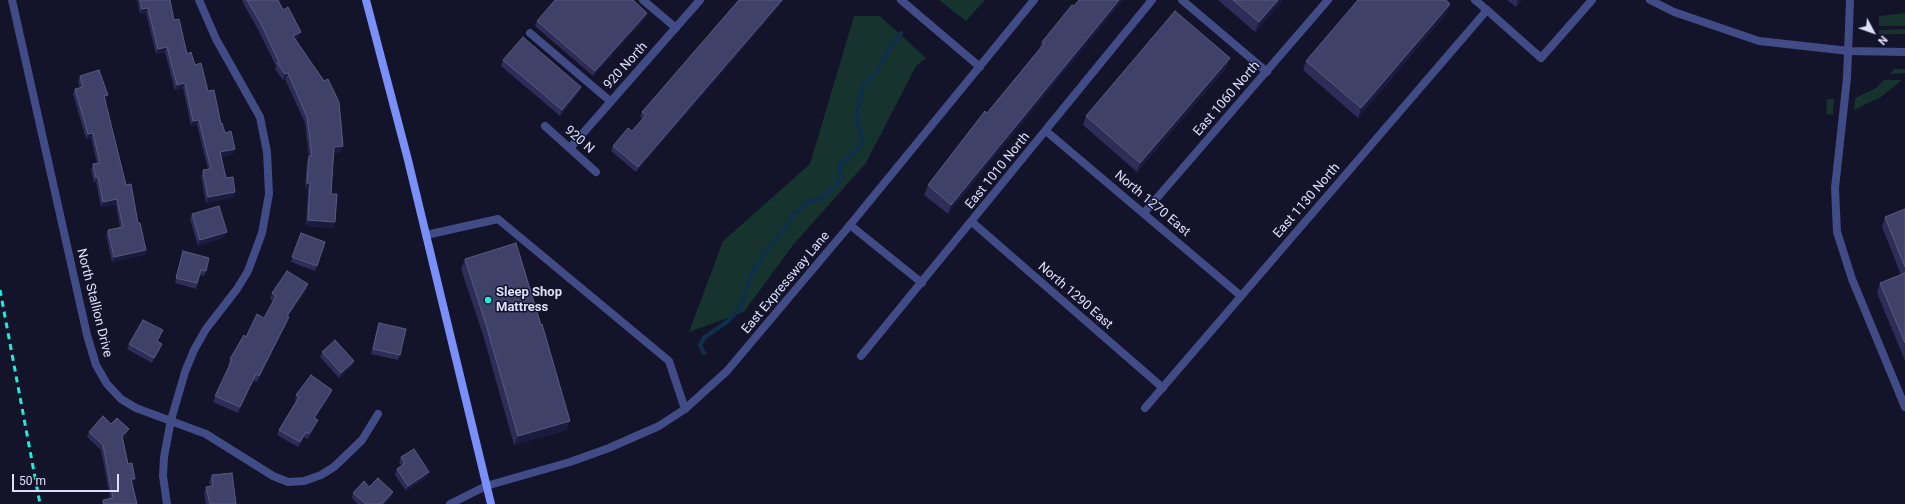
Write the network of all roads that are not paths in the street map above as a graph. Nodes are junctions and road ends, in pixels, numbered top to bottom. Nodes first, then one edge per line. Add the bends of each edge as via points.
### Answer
1 (12, 0) edge
2 (199, 0) edge
3 (366, 0) edge
4 (643, 0) edge
5 (700, 0) edge
6 (901, 0) edge
7 (1034, 0) edge
8 (1152, 0) edge
9 (1182, 0) edge
10 (1328, 0) edge
11 (1475, 0) edge
12 (1592, 0) edge
13 (1650, 0) edge
14 (1850, 0) edge
15 (1487, 10) junction
16 (676, 28) junction
17 (530, 33) dead end
18 (1849, 51) junction
19 (1905, 52) edge
20 (980, 67) junction
21 (1267, 72) junction
22 (610, 102) junction
23 (545, 126) dead end
24 (1046, 131) junction
25 (570, 148) junction
26 (596, 172) dead end
27 (1144, 213) junction
28 (972, 222) junction
29 (850, 225) junction
30 (426, 235) junction
31 (922, 283) junction
32 (1241, 296) junction
33 (861, 356) dead end
34 (1163, 388) junction
35 (1905, 407) edge
36 (1145, 408) dead end
37 (685, 409) junction
38 (378, 414) dead end
39 (171, 420) junction
40 (486, 486) junction
41 (167, 504) edge
42 (450, 504) edge
43 (491, 504) edge

1 - 39 street, North Stallion Drive via 96,365 107,384 121,399 136,408
2 - 39 street via 216,39 255,104 260,117 267,152 268,194 262,233 248,271 194,350
3 - 30 main road
4 - 16 street
5 - 16 street, 920 North
6 - 20 street
7 - 20 street, East Expressway Lane
8 - 24 street, East 1010 North
9 - 21 street
10 - 21 street, East 1060 North
11 - 15 street
12 - 15 street via 1541,58
13 - 18 street via 1674,12 1759,41
14 - 18 street
15 - 32 street, East 1130 North
16 - 22 street, 920 North
17 - 22 street
18 - 19 street
18 - 35 street via 1835,188 1837,232 1852,279
20 - 29 street, East Expressway Lane
21 - 27 street, East 1060 North
22 - 25 street, 920 North
23 - 25 street, 920 N
24 - 27 street, North 1270 East
24 - 28 street, East 1010 North
25 - 26 street, 920 N
27 - 32 street, North 1270 East
28 - 31 street, East 1010 North
28 - 34 street, North 1290 East
29 - 31 street
29 - 37 street, East Expressway Lane via 727,371
30 - 37 street via 498,219 669,362
30 - 40 main road
31 - 33 street, East 1010 North
32 - 34 street, East 1130 North
34 - 36 street, East 1130 North
37 - 40 street, East Expressway Lane via 659,426 609,448
38 - 39 street, North Stallion Drive via 362,440 334,467 304,481 288,482 273,476 206,434
39 - 41 street via 163,476
40 - 42 street, East Expressway Lane
40 - 43 main road

